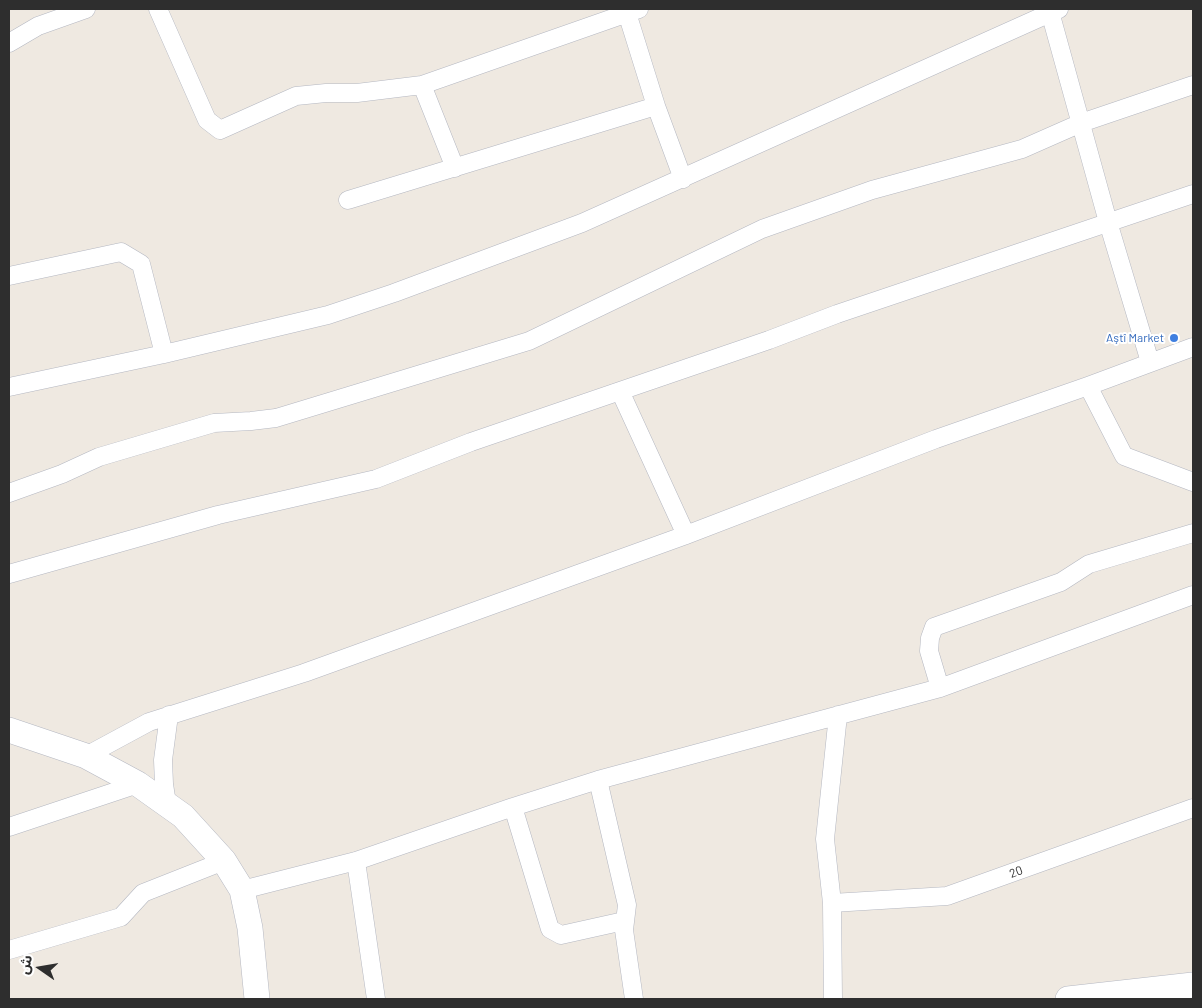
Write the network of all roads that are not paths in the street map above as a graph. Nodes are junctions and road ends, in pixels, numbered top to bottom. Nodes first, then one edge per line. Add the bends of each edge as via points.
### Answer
1 (86, 9) edge
2 (158, 9) edge
3 (1055, 10) edge
4 (633, 11) edge
5 (9, 43) edge
6 (422, 85) junction
7 (1193, 85) edge
8 (656, 106) junction
9 (1081, 123) junction
10 (455, 168) junction
11 (683, 179) junction
12 (1193, 194) edge
13 (348, 200) dead end
14 (1108, 222) junction
15 (9, 276) edge
16 (1193, 347) edge
17 (164, 354) junction
18 (1150, 362) junction
19 (1088, 386) junction
20 (9, 387) edge
21 (620, 391) junction
22 (1193, 482) edge
23 (9, 493) edge
24 (1193, 533) edge
25 (686, 535) junction
26 (9, 574) edge
27 (1193, 595) edge
28 (940, 688) junction
29 (169, 715) junction
30 (838, 715) junction
31 (9, 730) edge
32 (86, 756) junction
33 (598, 780) junction
34 (138, 784) junction
35 (167, 804) junction
36 (513, 807) junction
37 (1193, 808) edge
38 (9, 827) edge
39 (224, 861) junction
40 (356, 861) junction
41 (242, 890) junction
42 (832, 903) junction
43 (624, 922) junction
44 (9, 950) edge
45 (1193, 985) edge
46 (257, 999) edge
47 (376, 999) edge
48 (634, 999) edge
49 (833, 999) edge
50 (1068, 999) edge

1 - 5 street via 38,26
2 - 6 street via 207,120 220,130 296,96
3 - 9 street
3 - 11 street
4 - 6 street
4 - 8 street
6 - 10 street
7 - 9 street
8 - 10 street
8 - 11 street
9 - 14 street
9 - 23 street via 1022,148 872,190 762,229 530,341 276,418 214,423 100,457
10 - 13 street
11 - 17 street via 573,226 394,293 328,315
12 - 14 street
14 - 18 street
14 - 21 street
15 - 17 street via 121,252 141,264
16 - 18 street
17 - 20 street
18 - 19 street
19 - 22 street via 1124,456
19 - 25 street via 936,439
21 - 25 street
21 - 26 street via 376,479 218,515
24 - 28 street via 1088,564 1061,582 934,627 929,651
25 - 29 street via 304,673
27 - 28 street
28 - 30 street
29 - 32 street via 149,722
29 - 35 street via 163,760
30 - 33 street
30 - 42 street via 825,839
31 - 32 street
32 - 34 street
33 - 36 street
33 - 43 street via 627,905
34 - 35 street
34 - 38 street
35 - 39 street via 183,816
36 - 40 street
36 - 43 street via 550,929 561,935
37 - 42 street, 20 via 947,896
39 - 41 street
39 - 44 street via 143,893 121,917
40 - 41 street
40 - 47 street
41 - 46 street via 250,928
42 - 49 street
43 - 48 street
45 - 50 street

